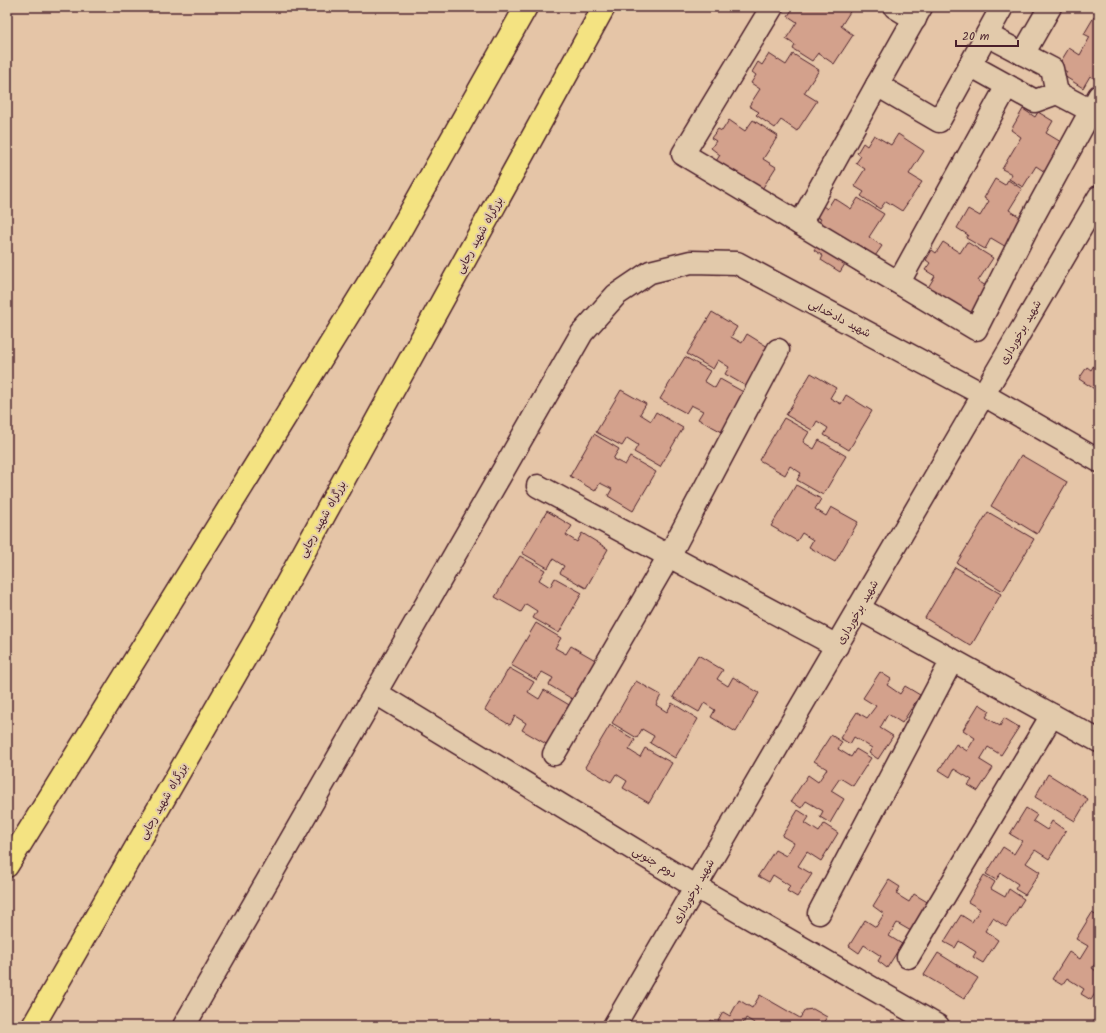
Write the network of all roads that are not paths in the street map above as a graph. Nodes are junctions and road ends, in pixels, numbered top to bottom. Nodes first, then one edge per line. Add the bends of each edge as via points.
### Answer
1 (526, 7) edge
2 (604, 7) edge
3 (772, 7) edge
4 (895, 7) edge
5 (1002, 7) edge
6 (1050, 7) edge
7 (918, 13) edge
8 (987, 35) junction
9 (1023, 54) junction
10 (970, 65) junction
11 (877, 85) junction
12 (1007, 86) junction
13 (1057, 93) junction
14 (1096, 107) edge
15 (1099, 197) edge
16 (800, 224) junction
17 (899, 282) junction
18 (778, 350) dead end
19 (984, 395) junction
20 (1099, 461) edge
21 (538, 486) dead end
22 (669, 556) junction
23 (858, 608) junction
24 (837, 646) junction
25 (952, 660) junction
26 (376, 692) junction
27 (1052, 715) junction
28 (1099, 741) edge
29 (554, 754) dead end
30 (7, 866) edge
31 (696, 887) junction
32 (819, 912) dead end
33 (908, 957) dead end
34 (33, 1026) edge
35 (184, 1026) edge
36 (614, 1026) edge
37 (938, 1026) edge

1 - 30 highway via 394,243
2 - 34 highway, بزرگراه شهید رجایی via 264,625
3 - 16 street via 683,154
4 - 7 street
5 - 8 street
6 - 9 street
7 - 11 street
8 - 9 street
8 - 10 street
9 - 13 street via 1052,70
10 - 11 street via 939,121
10 - 12 street
11 - 16 street
12 - 13 street via 1034,101
12 - 17 street
13 - 14 street
14 - 17 street via 1028,226 976,329
15 - 19 street, شهید برخورداری
16 - 17 street
18 - 22 street
19 - 20 street, شهید دادخدایی
19 - 23 street, شهید برخورداری
19 - 26 street, شهید دادخدایی via 737,263 690,262 650,272 616,295 582,333
21 - 22 street
22 - 24 street
22 - 29 street
23 - 24 street, شهید برخورداری
23 - 25 street
24 - 31 street, شهید برخورداری
25 - 27 street
25 - 32 street
26 - 31 street, دوم جنوبی
26 - 35 street, شهید دادخدایی
27 - 28 street
27 - 33 street
31 - 36 street, شهید برخورداری
31 - 37 street, دوم جنوبی

